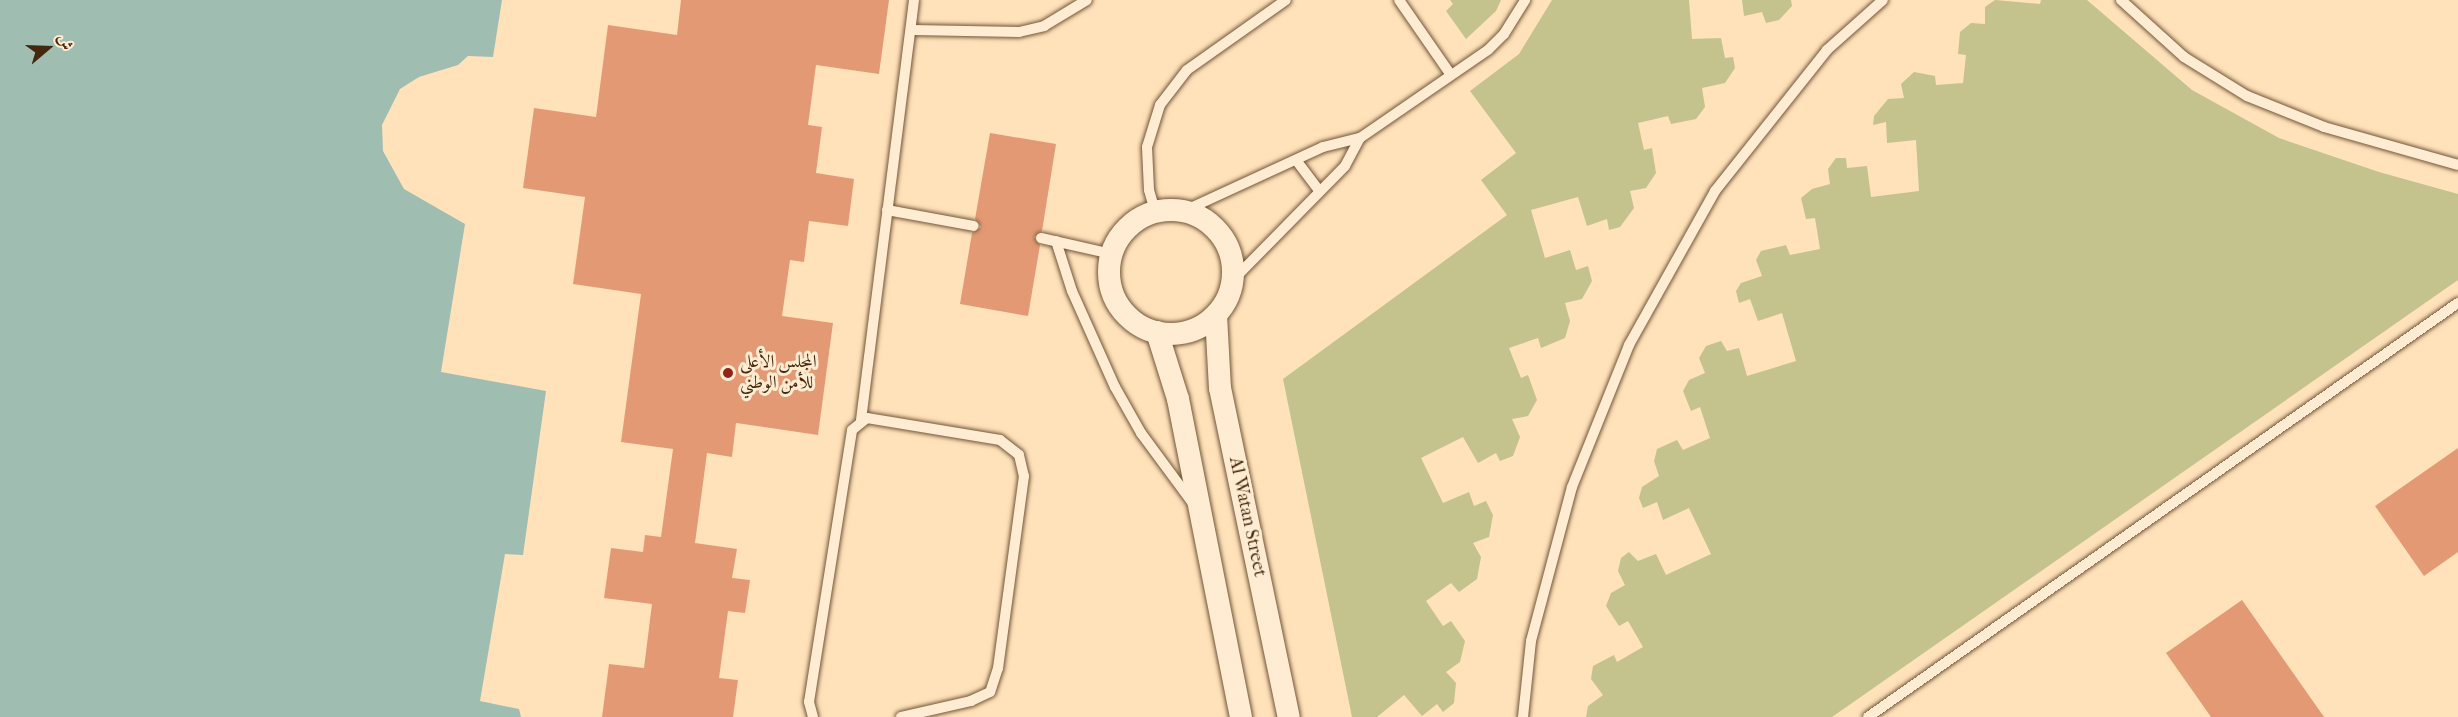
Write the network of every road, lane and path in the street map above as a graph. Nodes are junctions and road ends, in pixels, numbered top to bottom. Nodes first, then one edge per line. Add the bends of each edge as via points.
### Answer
1 (914, 0) edge
2 (1087, 0) edge
3 (1286, 0) edge
4 (1399, 0) edge
5 (1525, 0) edge
6 (1883, 0) edge
7 (2121, 0) edge
8 (913, 30) junction
9 (1451, 75) junction
10 (1360, 138) junction
11 (1296, 160) junction
12 (2458, 165) edge
13 (1319, 190) junction
14 (887, 210) junction
15 (1155, 211) junction
16 (1184, 211) junction
17 (974, 226) dead end
18 (1041, 238) dead end
19 (1056, 241) junction
20 (1112, 254) junction
21 (1233, 281) junction
22 (2458, 303) edge
23 (1216, 315) junction
24 (1157, 332) junction
25 (861, 420) junction
26 (1203, 517) junction
27 (813, 717) edge
28 (901, 717) edge
29 (1241, 717) edge
30 (1289, 717) edge
31 (1523, 717) edge
32 (1868, 717) edge

1 - 8 lane
2 - 8 lane via 1044,26 1019,32
3 - 15 lane via 1187,70 1160,105 1147,147 1149,190
4 - 9 lane
5 - 9 lane via 1504,34
6 - 31 lane via 1827,50 1715,191 1629,345 1572,487 1531,641
7 - 12 lane via 2184,57 2247,96 2324,127
8 - 14 lane
9 - 10 lane
10 - 11 lane via 1329,144
10 - 13 lane via 1345,166
11 - 13 lane
11 - 16 lane
13 - 21 lane
14 - 17 lane
14 - 25 lane
15 - 16 street
15 - 20 street via 1124,232
16 - 21 street via 1208,222 1222,236 1231,254
18 - 19 lane
19 - 20 lane
19 - 26 lane via 1072,291 1115,387 1147,441
20 - 24 street via 1110,279 1118,303 1134,322
21 - 23 street
22 - 32 lane
23 - 24 street via 1195,330
23 - 30 street, Al Watan Street via 1220,388
24 - 26 street via 1172,376
25 - 27 lane via 852,430 831,556 809,702
25 - 28 lane via 873,418 1000,440 1019,455 1024,476 998,668 990,692 971,701
26 - 29 street

